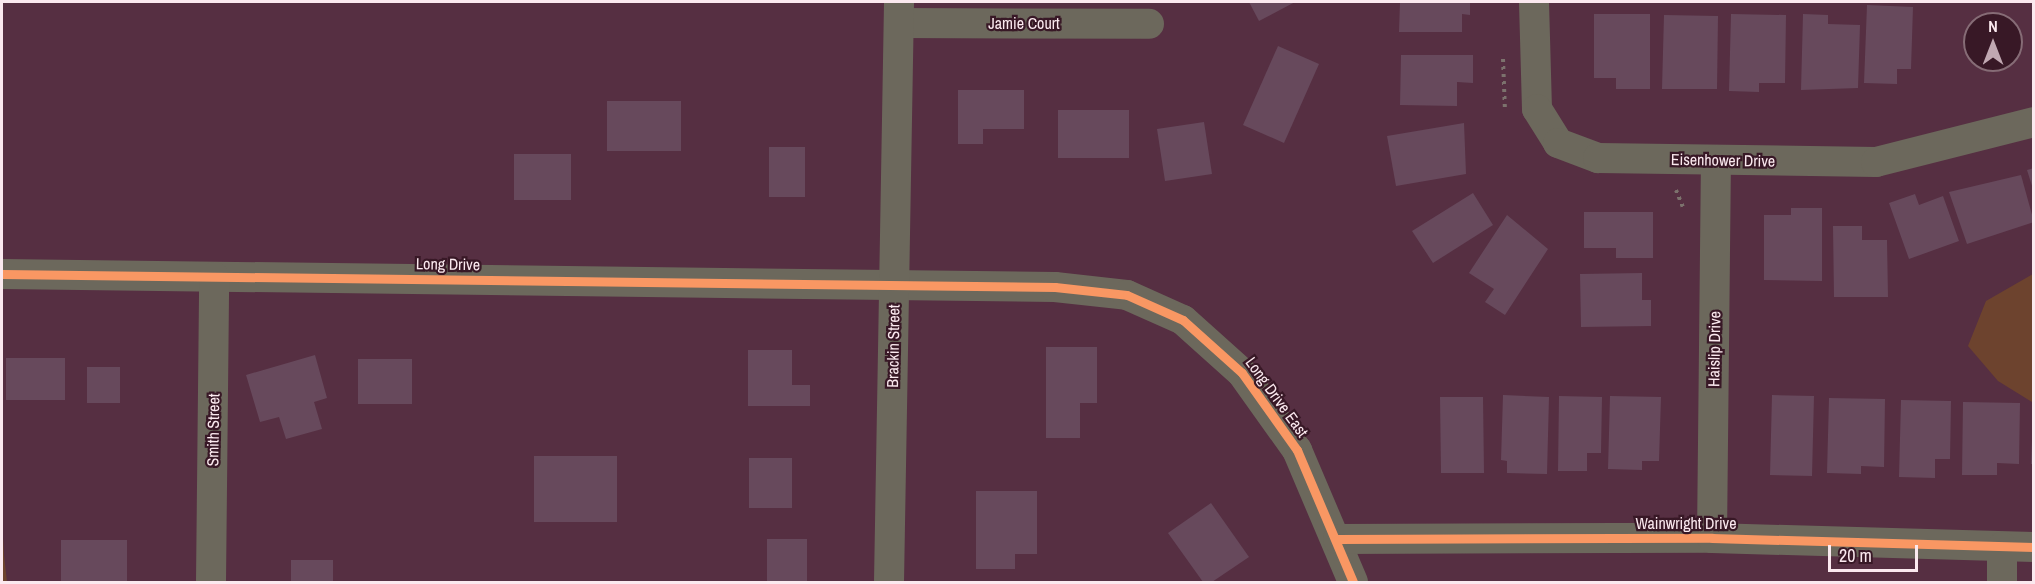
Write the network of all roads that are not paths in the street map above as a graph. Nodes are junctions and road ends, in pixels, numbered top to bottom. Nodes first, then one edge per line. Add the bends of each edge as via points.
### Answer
1 (1534, 2) edge
2 (899, 12) edge
3 (1149, 24) dead end
4 (2034, 122) edge
5 (1716, 160) junction
6 (2, 274) edge
7 (214, 277) junction
8 (894, 287) junction
9 (1338, 538) junction
10 (1712, 538) junction
11 (2002, 547) junction
12 (2034, 548) edge
13 (211, 582) edge
14 (890, 582) edge
15 (1353, 582) edge
16 (2002, 582) edge

1 - 5 street, Eisenhower Drive via 1537,109 1558,143 1598,158
2 - 3 street, Jamie Court
2 - 8 street, Brackin Street
4 - 5 street, Eisenhower Drive via 1876,162
5 - 10 street, Haislip Drive
6 - 7 street, Long Drive
7 - 8 street, Long Drive
7 - 13 street, Smith Street
8 - 9 street, Long Drive East via 1094,289 1149,302 1183,320 1228,357 1283,431 1319,492
8 - 14 street, Brackin Street
9 - 10 street, Wainwright Drive
9 - 15 street, Long Drive East
10 - 11 street, Wainwright Drive
11 - 12 street, Wainwright Drive
11 - 16 street

